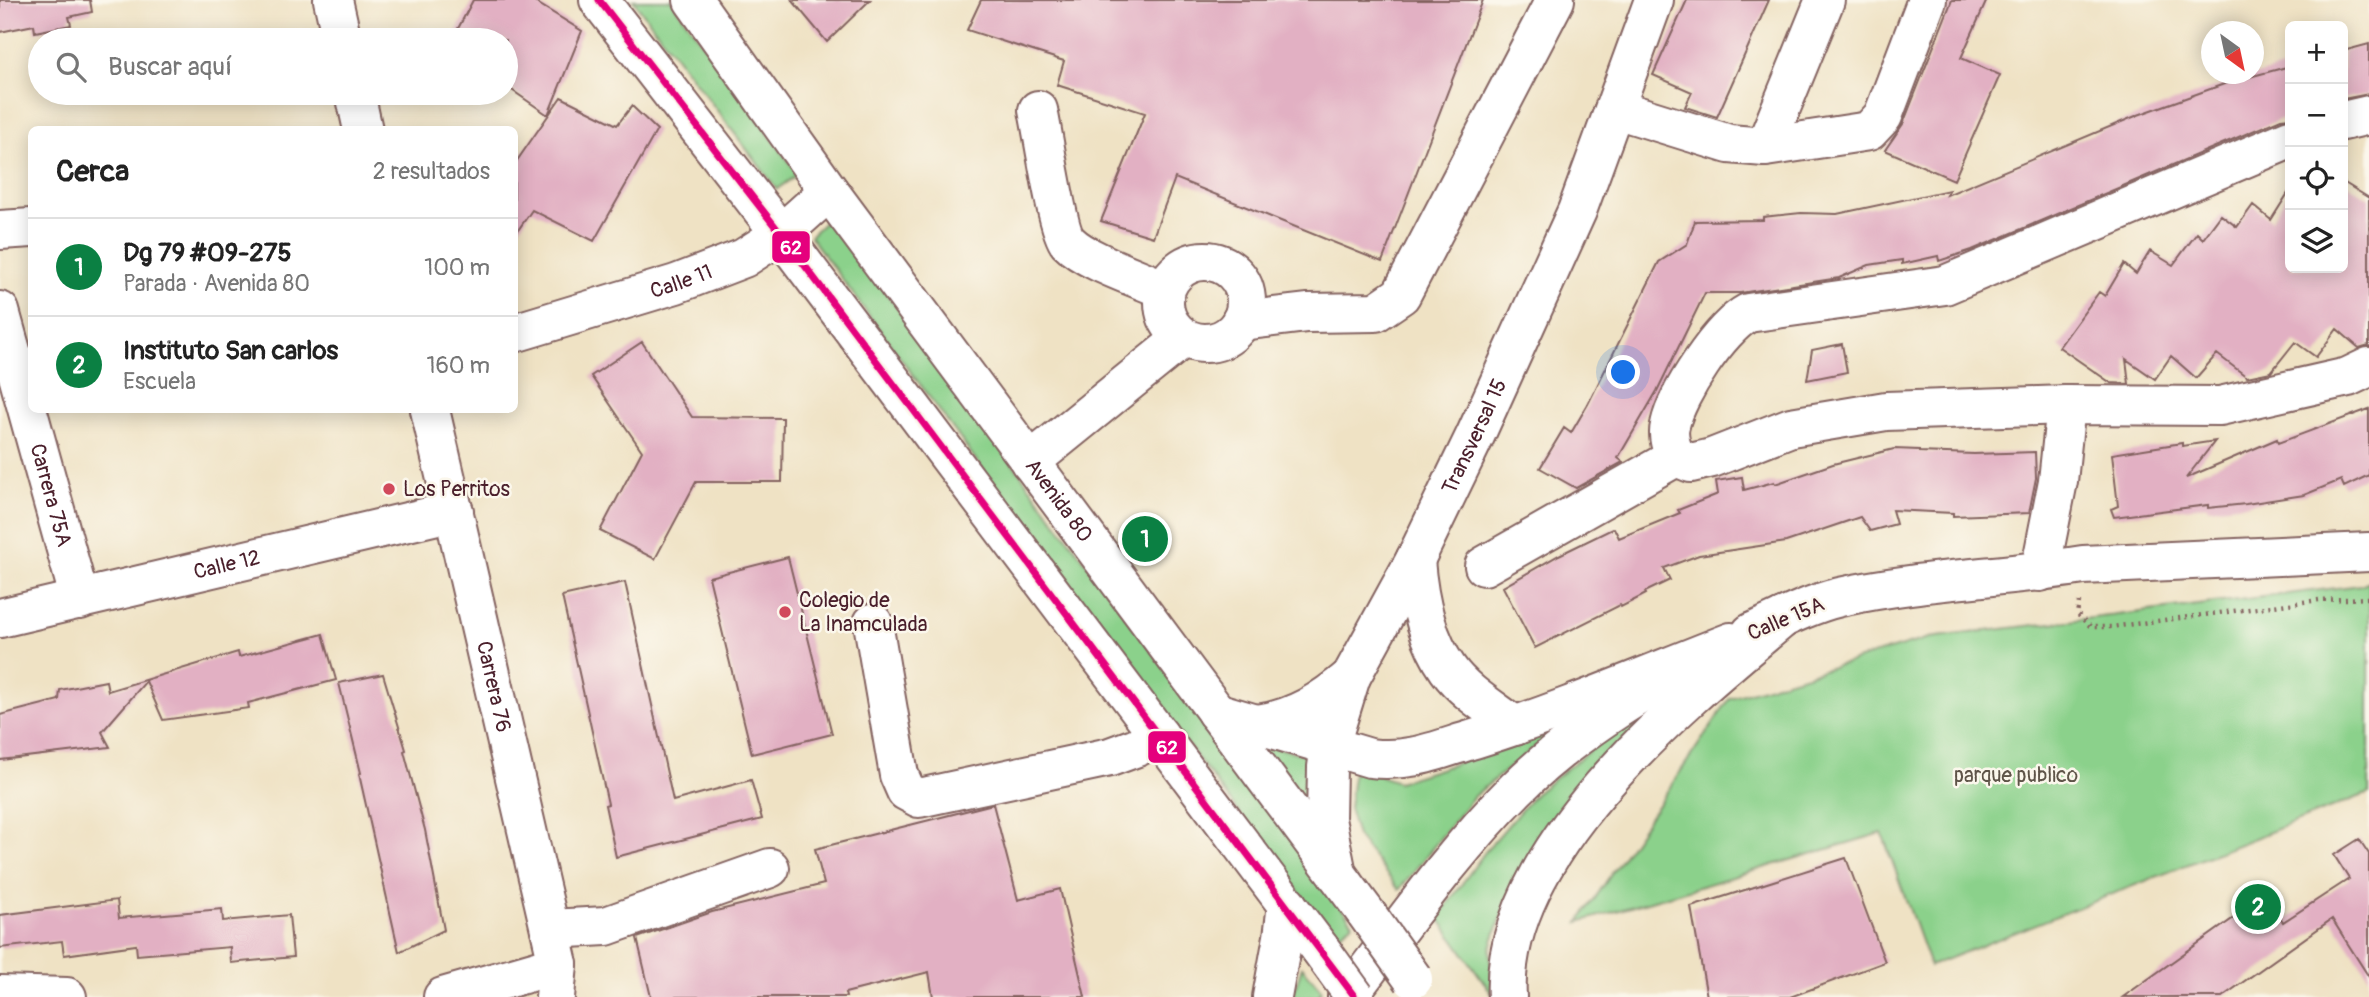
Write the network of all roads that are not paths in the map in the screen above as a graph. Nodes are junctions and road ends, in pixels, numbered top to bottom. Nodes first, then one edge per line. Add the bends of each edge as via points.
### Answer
1 (332, 0) edge
2 (599, 0) edge
3 (693, 0) edge
4 (1555, 0) edge
5 (1654, 0) edge
6 (1825, 0) edge
7 (1927, 0) edge
8 (339, 28) edge
9 (358, 105) edge
10 (1616, 109) junction
11 (1038, 110) dead end
12 (2369, 116) edge
13 (2348, 120) edge
14 (362, 126) edge
15 (2285, 141) edge
16 (1765, 147) junction
17 (829, 191) junction
18 (28, 228) edge
19 (0, 230) edge
20 (781, 234) junction
21 (1165, 290) junction
22 (0, 310) edge
23 (1241, 321) junction
24 (518, 331) edge
25 (1183, 338) junction
26 (2369, 367) edge
27 (2066, 405) junction
28 (28, 412) edge
29 (28, 413) edge
30 (431, 413) edge
31 (1676, 457) junction
32 (1030, 461) junction
33 (454, 511) junction
34 (2369, 552) edge
35 (1415, 560) junction
36 (1484, 566) dead end
37 (2040, 572) junction
38 (80, 600) junction
39 (0, 618) edge
40 (1783, 618) junction
41 (873, 623) dead end
42 (1731, 642) junction
43 (1351, 677) junction
44 (1216, 712) junction
45 (1257, 724) junction
46 (1515, 726) junction
47 (1159, 735) junction
48 (1330, 745) junction
49 (770, 868) dead end
50 (1337, 874) junction
51 (1287, 904) junction
52 (554, 963) edge
53 (1420, 988) edge
54 (0, 995) edge
55 (67, 997) edge
56 (443, 997) edge
57 (578, 997) edge
58 (1272, 997) edge
59 (1347, 997) edge
60 (1355, 997) edge
61 (1507, 997) edge

1 - 8 main road
2 - 20 main road
3 - 17 main road, Avenida 80
4 - 23 main road via 1401,295 1376,312 1307,313
5 - 10 main road, Transversal 15
6 - 16 main road
7 - 16 main road via 1876,125 1868,131
9 - 14 main road
10 - 16 main road via 1729,144
10 - 35 main road, Transversal 15 via 1577,211
11 - 21 main road via 1065,239 1079,252
12 - 13 main road
15 - 31 main road via 1945,285 1748,313 1735,320 1704,357 1679,404 1670,425 1669,443
17 - 20 main road, Calle 11
17 - 32 main road, Avenida 80
18 - 19 main road
20 - 24 main road, Calle 11 via 717,270
20 - 47 main road
21 - 23 main road via 1181,268 1194,262 1221,264 1233,271 1246,295
21 - 25 main road via 1166,317
22 - 28 main road, Carrera 75A
23 - 25 main road via 1234,332 1209,344
25 - 32 main road
26 - 27 main road via 2348,377 2220,406
27 - 31 main road via 1886,411 1791,427 1691,463
27 - 37 main road via 2058,481
29 - 38 main road, Carrera 75A
30 - 33 main road, Carrera 76
31 - 36 main road
32 - 44 main road, Avenida 80
33 - 38 main road, Calle 12
33 - 52 main road, Carrera 76
34 - 37 main road, Calle 15A via 2083,565
35 - 43 main road, Transversal 15
35 - 46 main road via 1425,619 1449,671
37 - 40 main road, Calle 15A via 1886,588 1837,598
38 - 39 main road, Calle 12
40 - 42 main road, Calle 15A
40 - 61 main road via 1715,674 1625,760 1554,848 1529,894 1512,941
41 - 47 main road via 899,775 906,791 919,797 1110,757
42 - 46 main road
42 - 59 main road, Calle 15A via 1599,721 1517,787 1442,873
43 - 45 main road via 1296,715
43 - 48 main road, Transversal 15
44 - 45 main road
44 - 50 main road, Avenida 80
45 - 48 main road
46 - 48 main road via 1392,761
47 - 51 main road
48 - 50 main road, Transversal 15 via 1325,796
49 - 52 main road via 607,926
50 - 53 main road, Avenida 80, bridge
51 - 58 main road
51 - 60 main road, bridge
52 - 56 main road
52 - 57 main road, Carrera 76
54 - 55 main road

